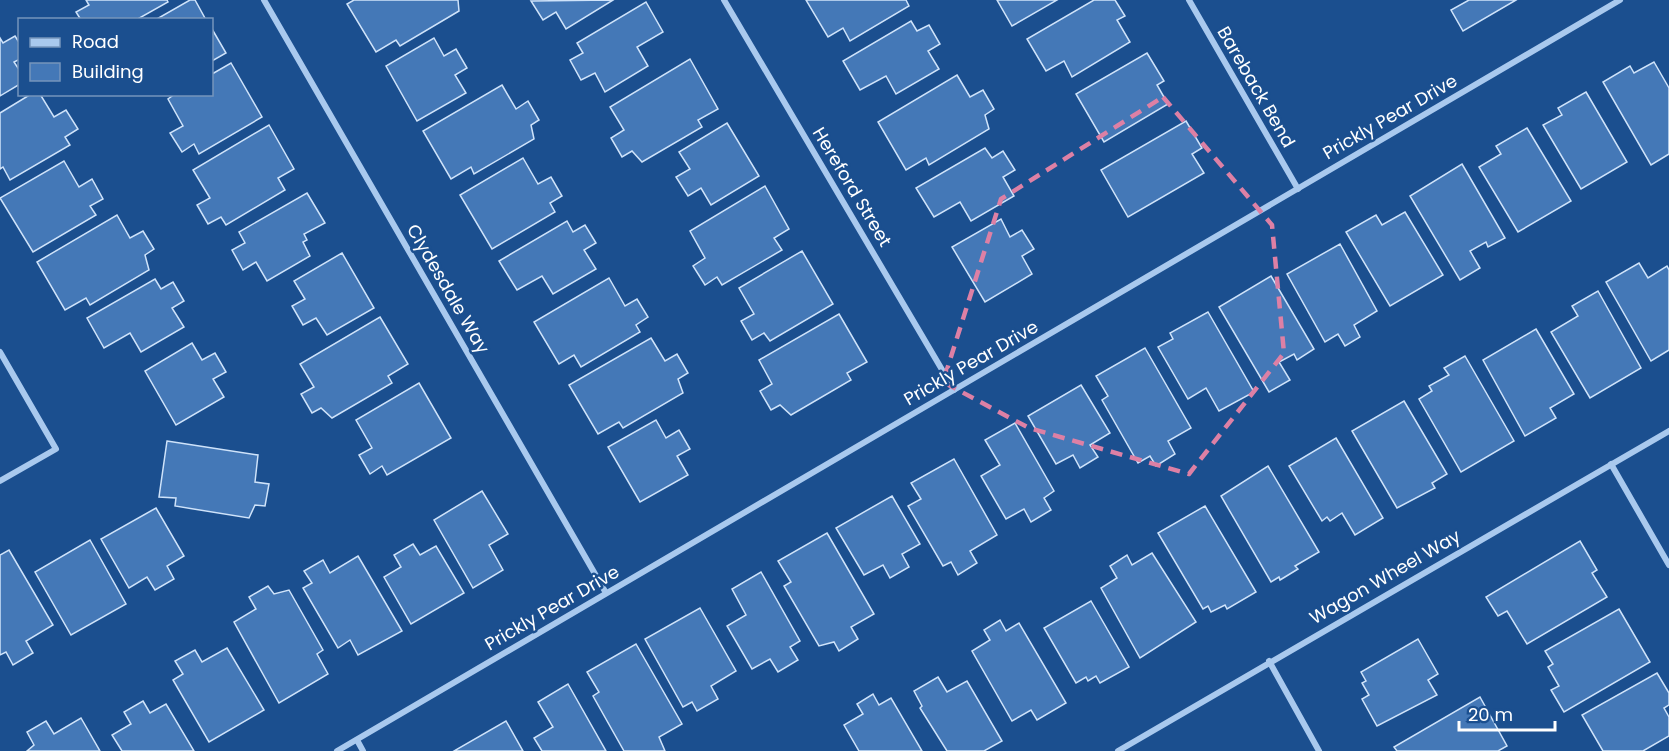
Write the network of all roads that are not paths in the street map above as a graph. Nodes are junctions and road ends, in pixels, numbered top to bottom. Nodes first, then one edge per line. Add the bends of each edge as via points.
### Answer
1 (264, 0) edge
2 (724, 0) edge
3 (1189, 0) edge
4 (1620, 0) edge
5 (1298, 189) junction
6 (0, 352) edge
7 (954, 390) junction
8 (1669, 431) edge
9 (1611, 464) junction
10 (0, 481) edge
11 (1669, 565) edge
12 (606, 593) junction
13 (1269, 661) junction
14 (357, 740) junction
15 (337, 751) edge
16 (363, 751) edge
17 (1118, 751) edge
18 (1319, 751) edge

1 - 12 street, Clydesdale Way
2 - 7 street, Hereford Street
3 - 5 street, Bareback Bend
4 - 5 street, Prickly Pear Drive
5 - 7 street, Prickly Pear Drive
6 - 10 street via 56,449
7 - 12 street, Prickly Pear Drive
8 - 9 street, Wagon Wheel Way
9 - 11 street
9 - 13 street, Wagon Wheel Way
12 - 14 street, Prickly Pear Drive
13 - 17 street, Wagon Wheel Way
13 - 18 street
14 - 15 street, Prickly Pear Drive
14 - 16 street

